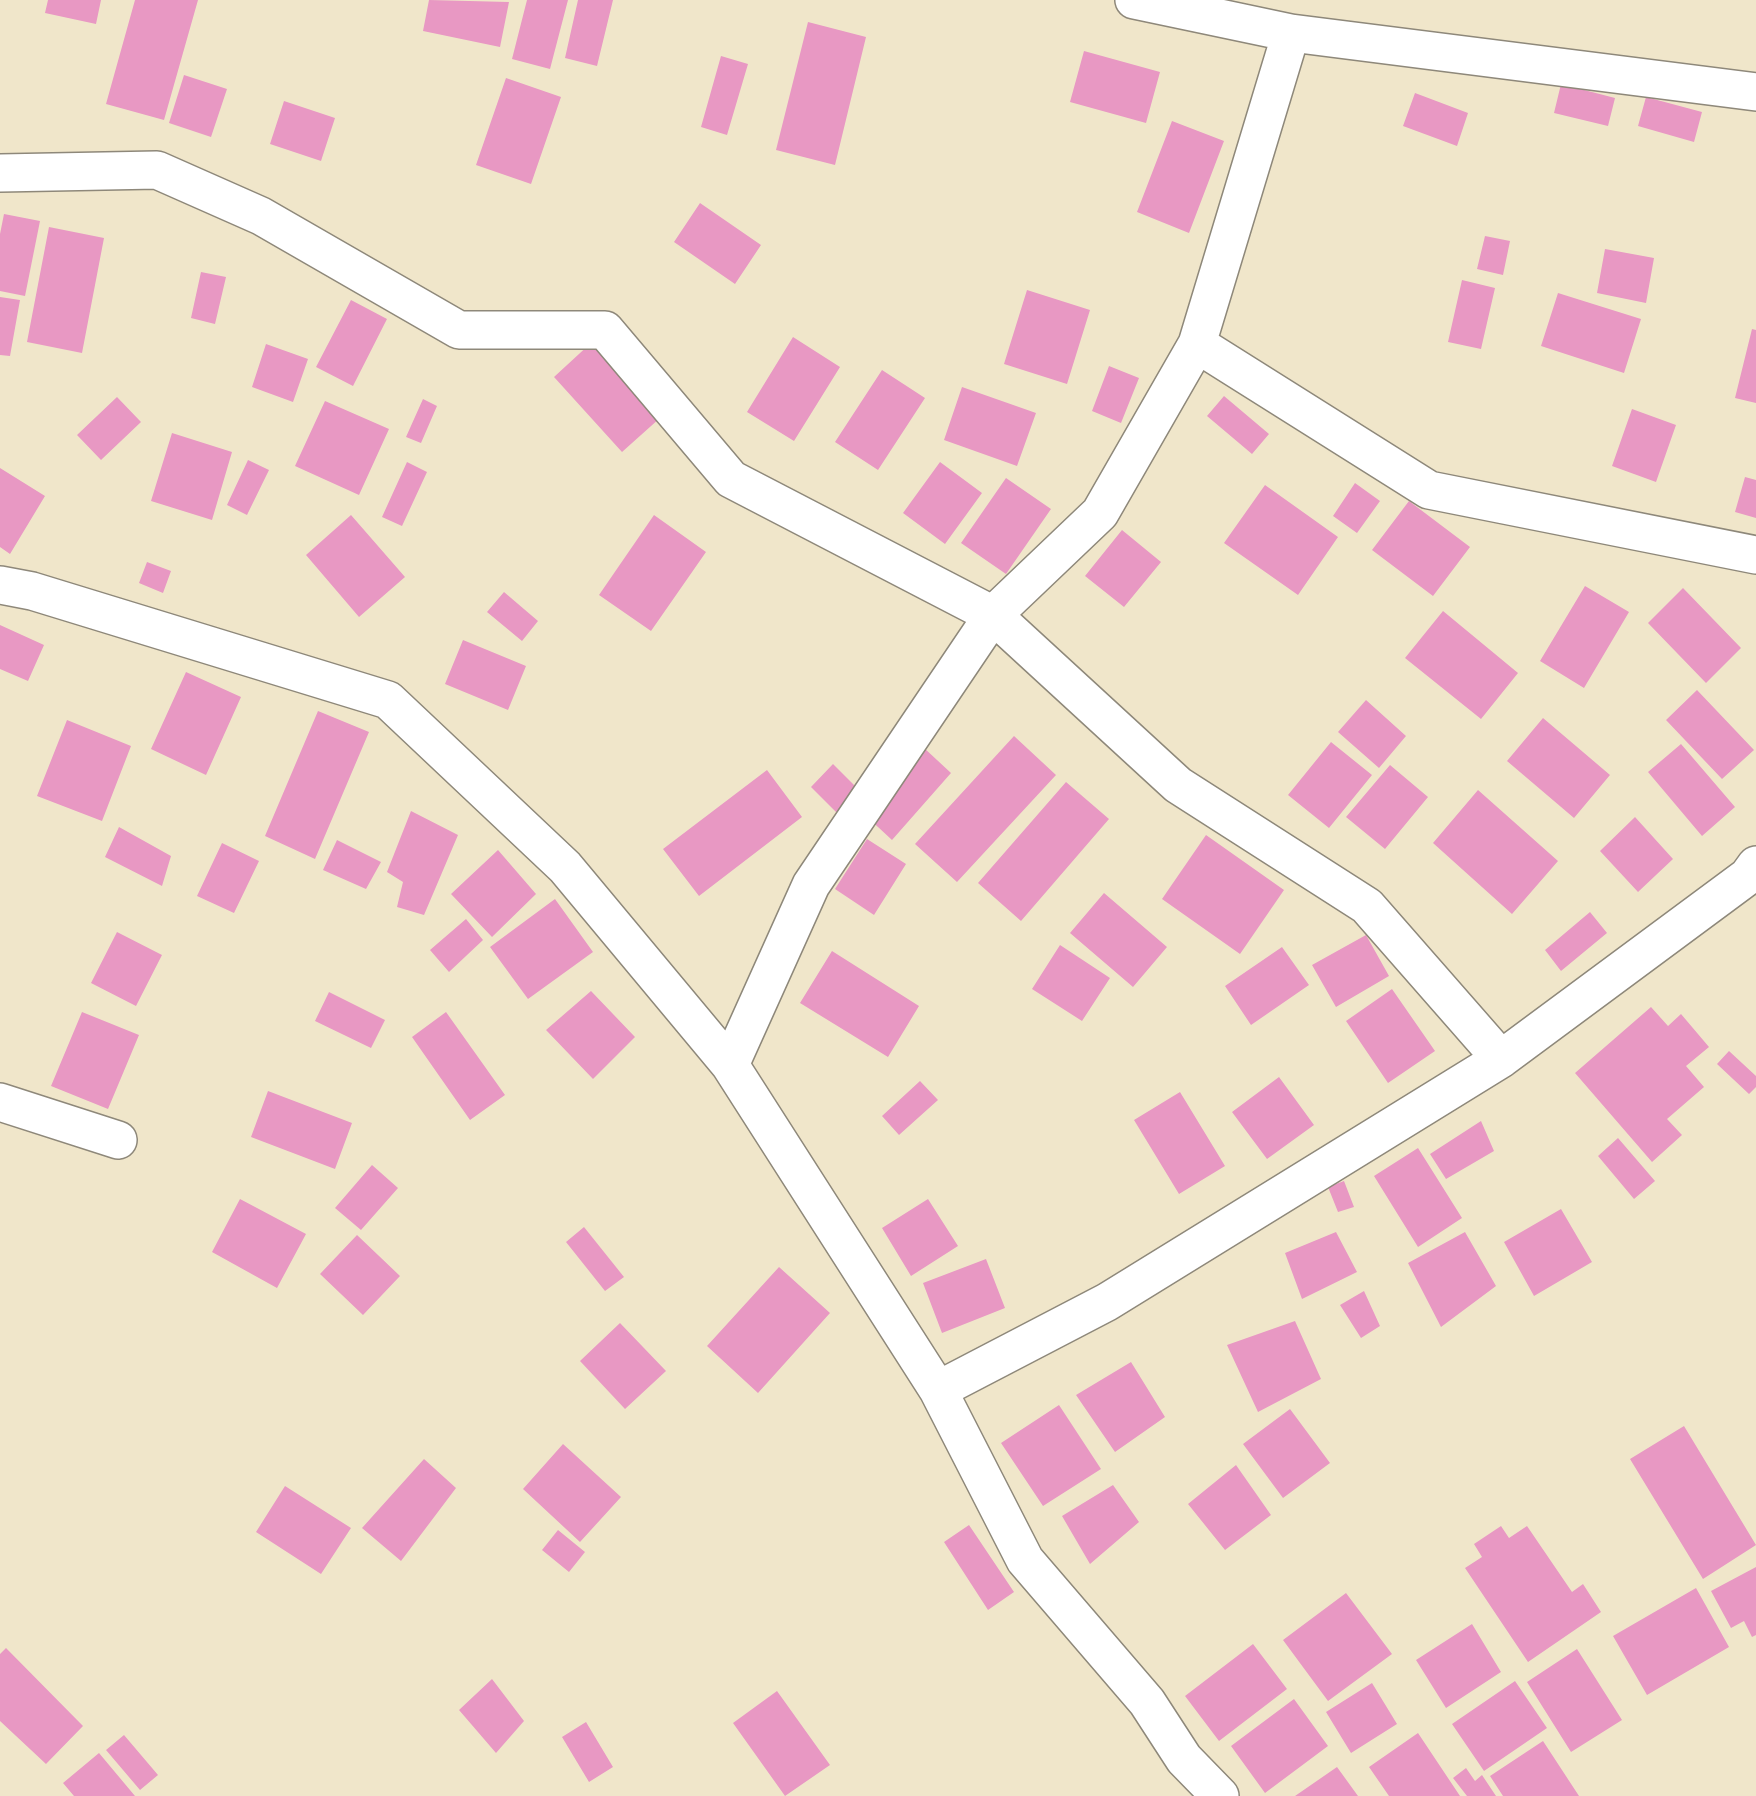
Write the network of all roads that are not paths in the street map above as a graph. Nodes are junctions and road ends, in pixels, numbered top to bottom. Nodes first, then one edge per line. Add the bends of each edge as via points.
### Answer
1 (1134, 0) edge
2 (1292, 33) junction
3 (1756, 92) edge
4 (0, 173) edge
5 (1197, 344) junction
6 (1756, 555) edge
7 (0, 585) edge
8 (993, 615) junction
9 (1756, 865) edge
10 (1501, 1059) junction
11 (730, 1065) junction
12 (0, 1102) edge
13 (118, 1140) dead end
14 (938, 1390) junction
15 (1220, 1796) edge

1 - 2 street
2 - 3 street
2 - 5 street
4 - 8 street via 157,170 261,216 459,330 605,330 731,480
5 - 6 street via 1429,490
5 - 8 street via 1100,513
7 - 11 street via 388,700 565,866
8 - 10 street via 1178,785 1367,905
8 - 11 street via 811,885
9 - 10 street via 1748,876
10 - 14 street via 1107,1302
11 - 14 street
12 - 13 street
14 - 15 street via 1025,1560 1147,1702 1184,1759

